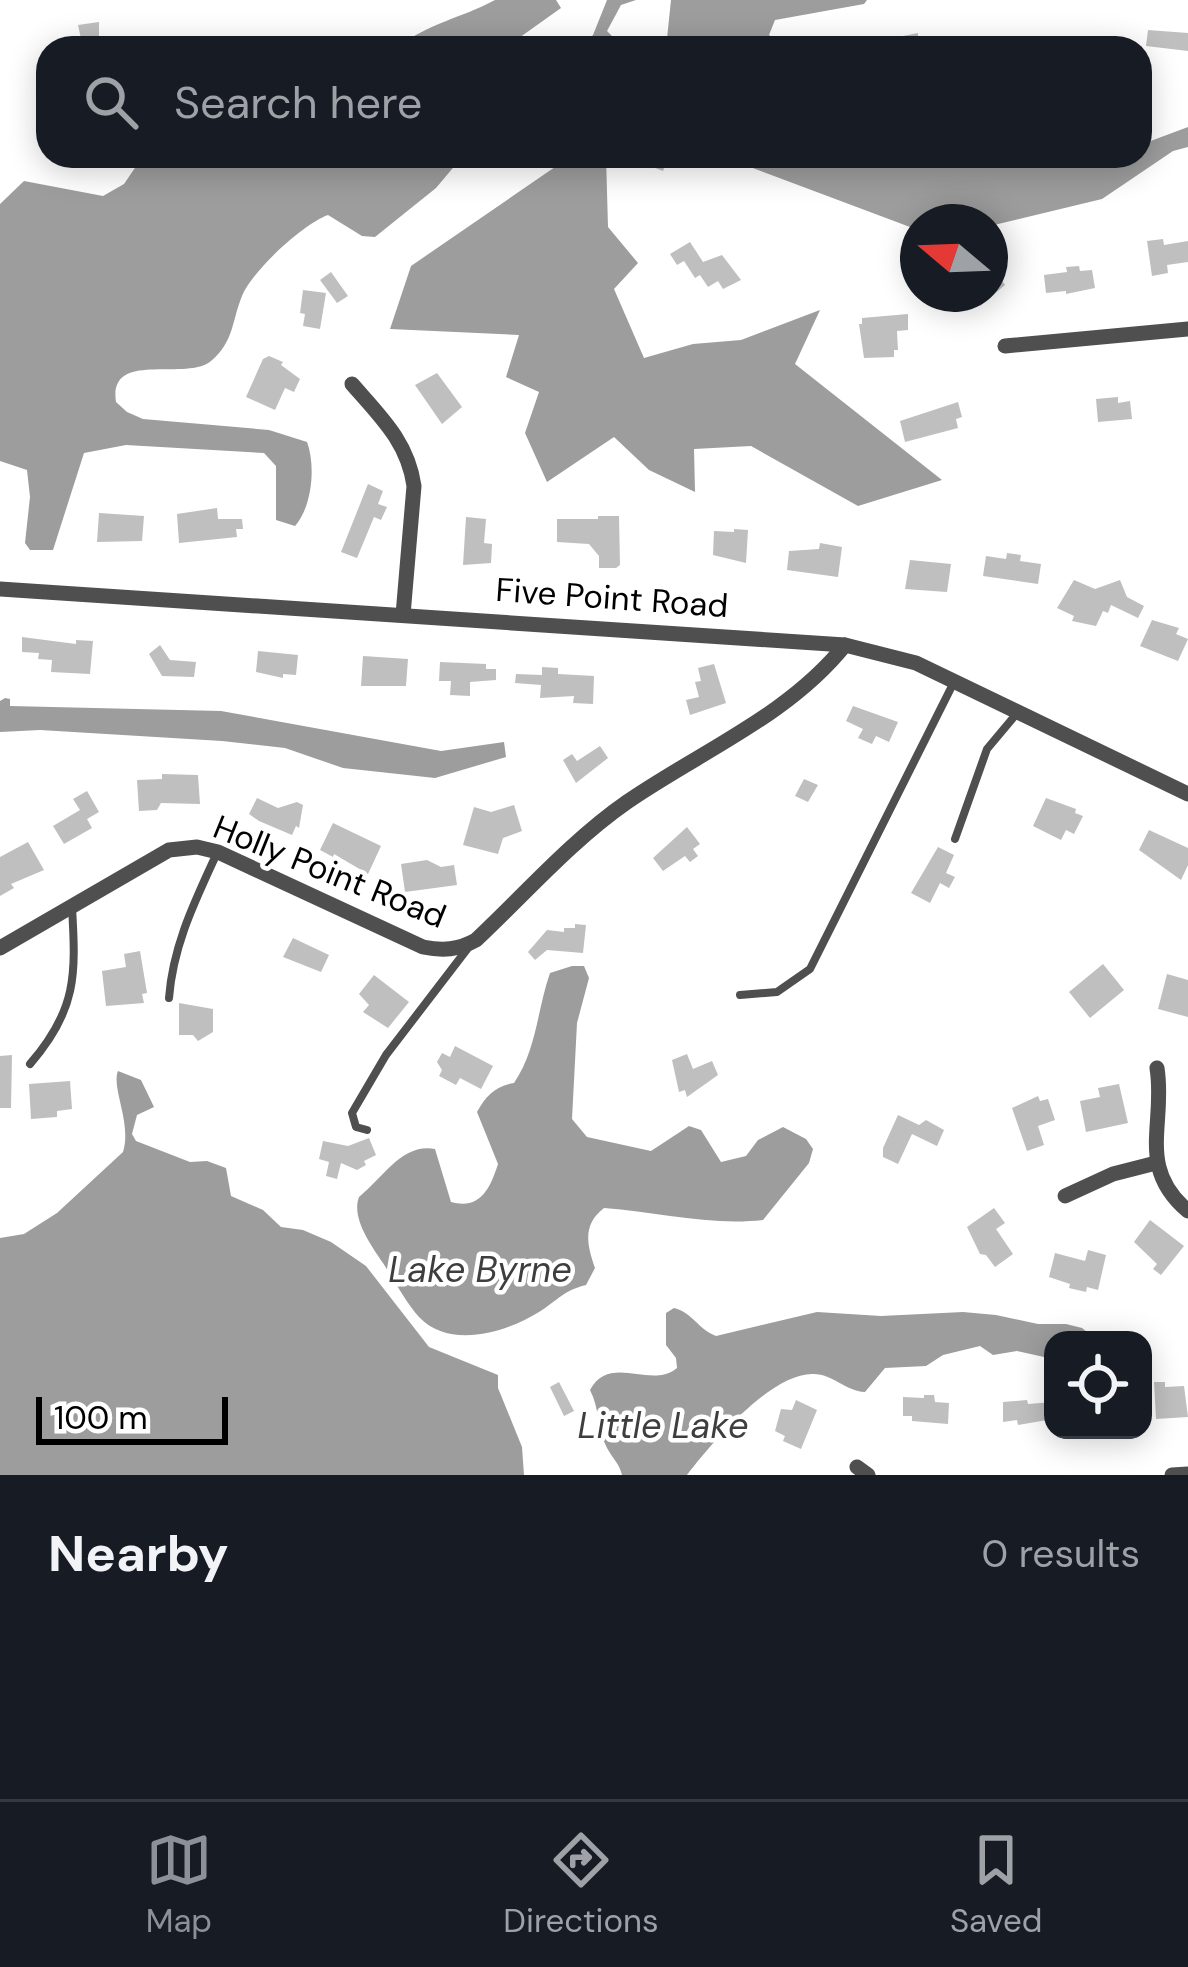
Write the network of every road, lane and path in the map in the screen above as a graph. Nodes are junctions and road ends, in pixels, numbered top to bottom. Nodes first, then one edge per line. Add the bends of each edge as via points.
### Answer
1 (1188, 328) edge
2 (1005, 346) dead end
3 (352, 384) dead end
4 (0, 589) edge
5 (403, 615) junction
6 (845, 644) junction
7 (955, 681) junction
8 (1019, 711) junction
9 (1188, 794) edge
10 (955, 839) dead end
11 (218, 852) junction
12 (72, 906) junction
13 (472, 942) junction
14 (0, 948) edge
15 (740, 995) dead end
16 (169, 998) dead end
17 (30, 1064) dead end
18 (1157, 1068) dead end
19 (367, 1130) dead end
20 (1156, 1163) junction
21 (1065, 1196) dead end
22 (1188, 1210) edge
23 (1188, 1474) edge
24 (1172, 1475) edge

1 - 2 street
3 - 5 street via 398,436 412,468
4 - 5 street, Five Point Road
5 - 6 street, Five Point Road
6 - 7 street, Five Point Road
6 - 13 street, Holly Point Road via 789,701 590,830
7 - 8 street, Five Point Road
7 - 15 lane via 810,969 777,992
8 - 9 street, Five Point Road
8 - 10 lane via 987,749
11 - 12 street, Holly Point Road via 169,850
11 - 13 street, Holly Point Road via 423,947
11 - 16 lane via 185,921
12 - 14 street, Holly Point Road
12 - 17 lane via 72,991 62,1023
13 - 19 lane via 368,1082 352,1112
18 - 20 street
20 - 21 street
20 - 22 street
23 - 24 street

